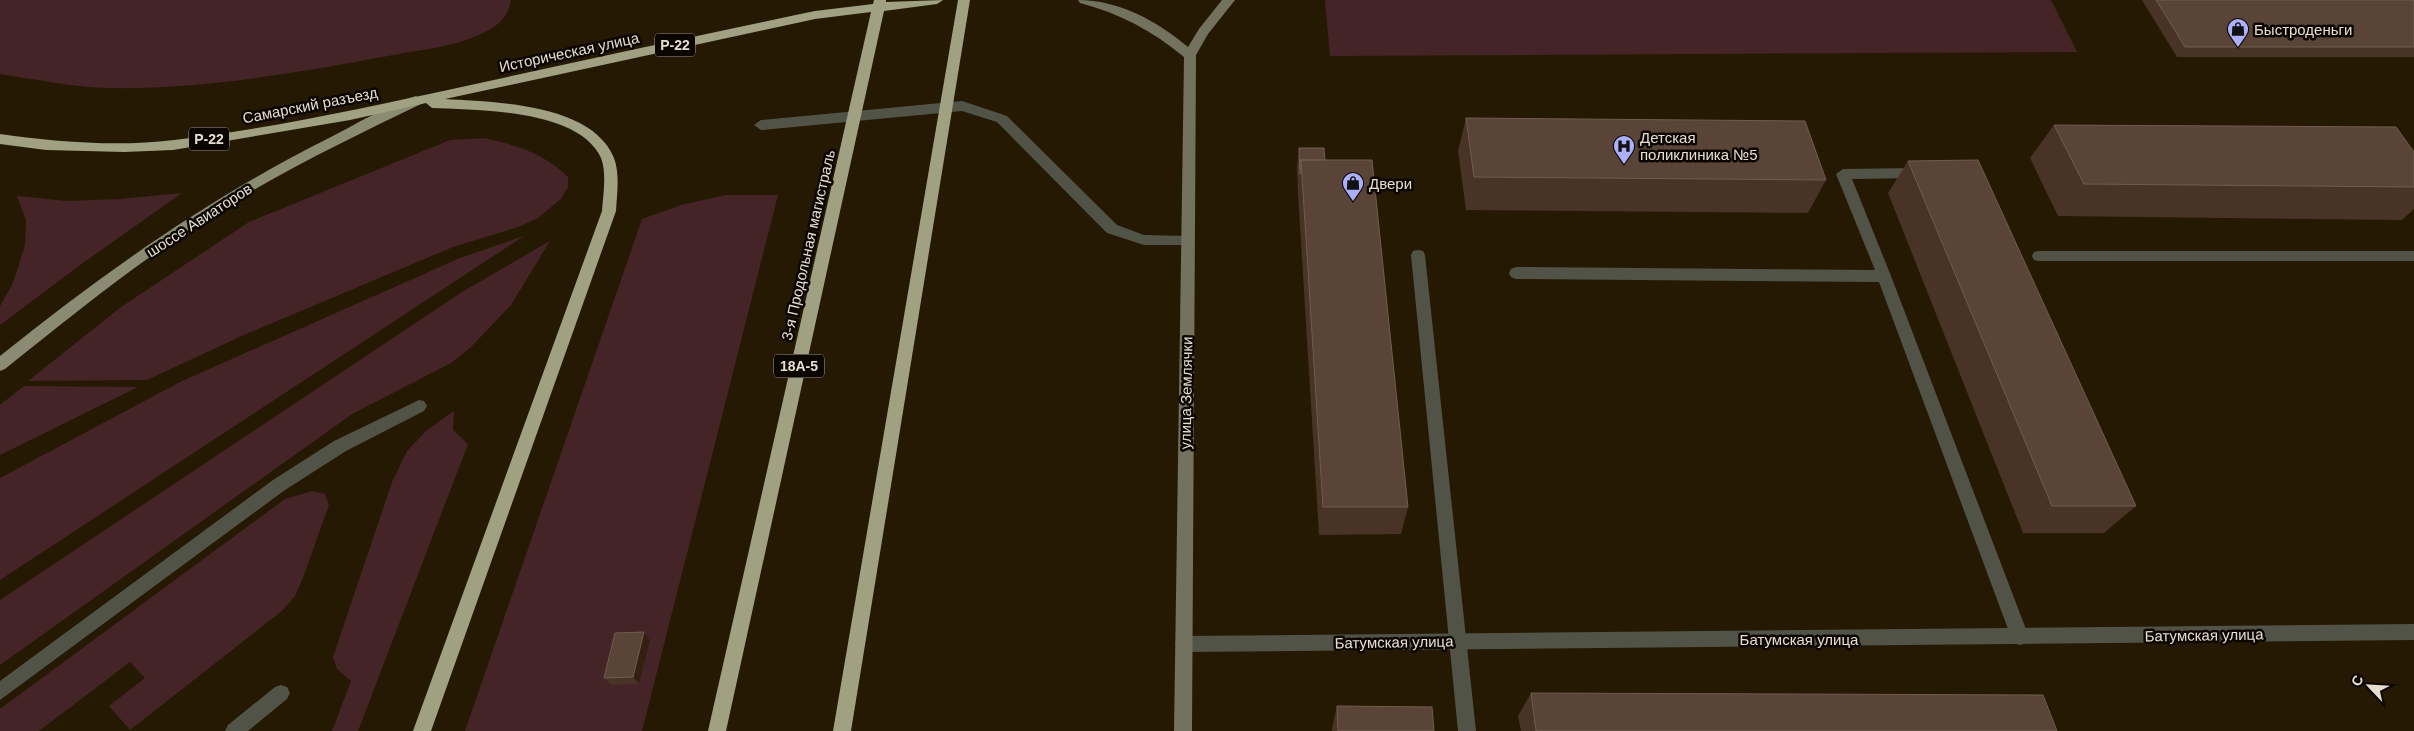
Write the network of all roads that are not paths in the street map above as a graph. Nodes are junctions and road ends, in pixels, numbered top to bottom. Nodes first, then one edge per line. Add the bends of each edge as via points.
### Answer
1 (880, 0) edge
2 (937, 0) edge
3 (964, 0) edge
4 (1084, 0) edge
5 (1229, 0) edge
6 (1190, 55) junction
7 (416, 101) junction
8 (761, 125) dead end
9 (0, 140) edge
10 (1931, 173) edge
11 (1187, 242) junction
12 (1418, 255) dead end
13 (2039, 256) dead end
14 (2414, 256) edge
15 (1516, 273) dead end
16 (1884, 276) junction
17 (0, 366) edge
18 (419, 406) dead end
19 (2414, 632) edge
20 (2020, 637) junction
21 (1456, 641) junction
22 (1184, 644) junction
23 (0, 692) edge
24 (281, 693) dead end
25 (234, 731) edge
26 (422, 731) edge
27 (717, 731) edge
28 (842, 731) edge
29 (1183, 731) edge
30 (1467, 731) edge

1 - 27 highway, 3-я Продольная магистраль / 18А-5
2 - 7 highway, Историческая улица / Р-22 via 815,15
3 - 28 highway
4 - 6 main road via 1147,24
5 - 6 main road via 1203,32
6 - 11 main road, улица Землячки
7 - 9 highway, Самарский разъезд / Р-22 via 350,116 173,145 46,145
7 - 17 main road, шоссе Авиаторов via 304,156 216,206 101,286
7 - 26 highway via 511,109 574,125 590,133 601,145 611,172 609,211
8 - 11 street via 962,106 1002,118 1112,229 1144,240
10 - 16 street via 1843,174
11 - 22 main road, улица Землячки
12 - 21 street
13 - 14 street
15 - 16 street
16 - 20 street
18 - 23 street via 340,446 279,486
19 - 20 street, Батумская улица
20 - 21 street, Батумская улица
21 - 22 street, Батумская улица
21 - 30 street
22 - 29 main road, улица Землячки
24 - 25 street

